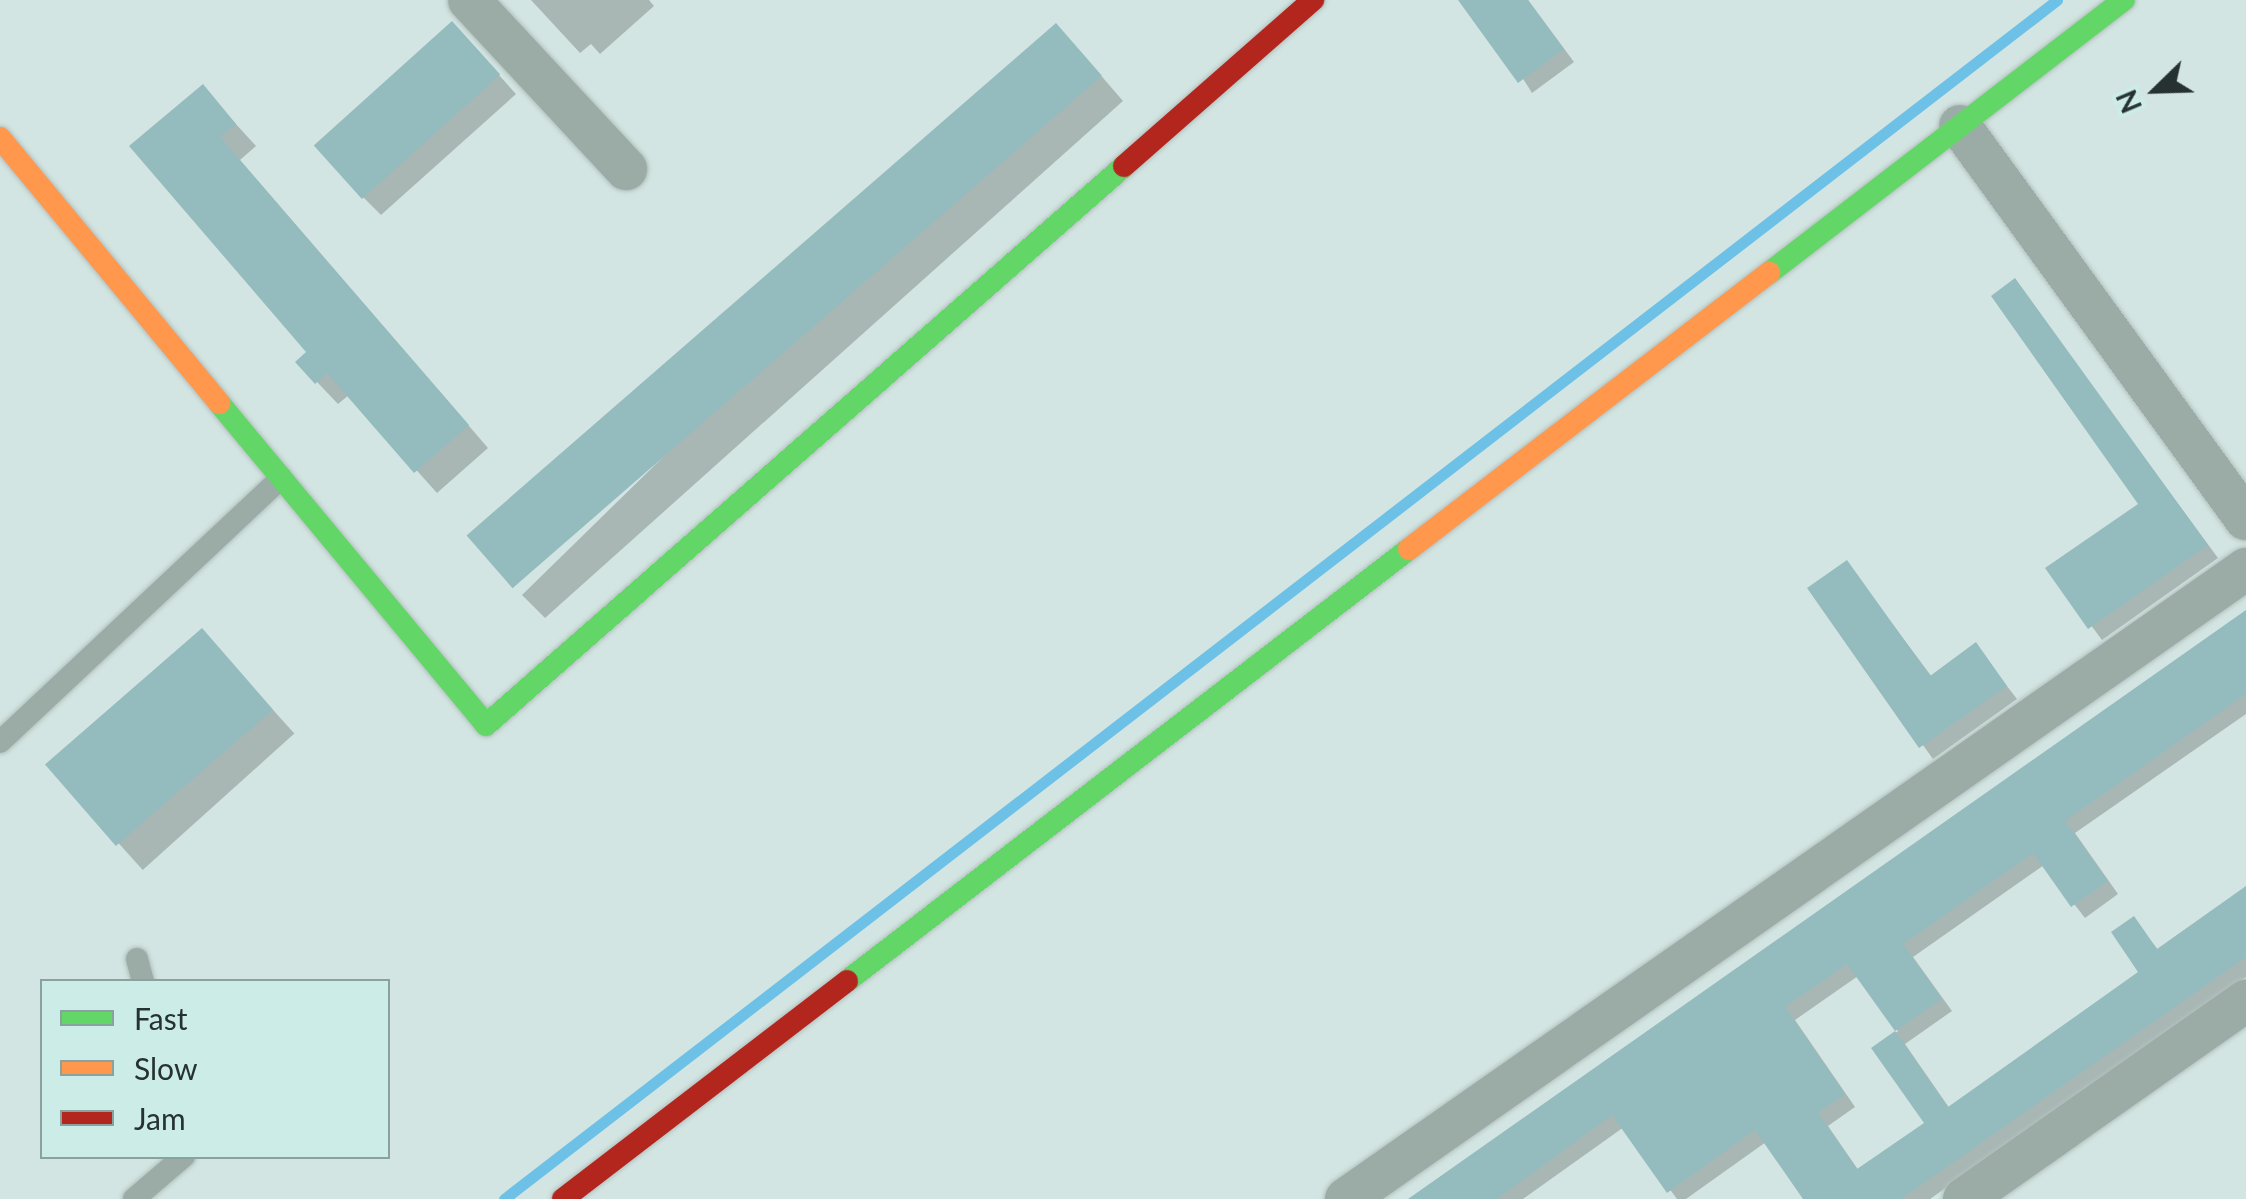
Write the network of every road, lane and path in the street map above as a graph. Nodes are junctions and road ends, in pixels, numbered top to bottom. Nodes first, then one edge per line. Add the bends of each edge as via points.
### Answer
1 (469, 0) edge
2 (1313, 0) edge
3 (2124, 0) edge
4 (1960, 126) junction
5 (0, 138) edge
6 (626, 169) dead end
7 (281, 478) junction
8 (2246, 519) edge
9 (2246, 569) edge
10 (0, 742) edge
11 (2246, 1001) edge
12 (181, 1159) edge
13 (134, 1199) edge
14 (563, 1199) edge
15 (1346, 1199) edge
16 (1964, 1199) edge

1 - 6 street
2 - 7 street via 486,725
3 - 4 street
4 - 8 street
4 - 14 street
5 - 7 street
7 - 10 lane
9 - 15 street
11 - 16 street
12 - 13 lane

